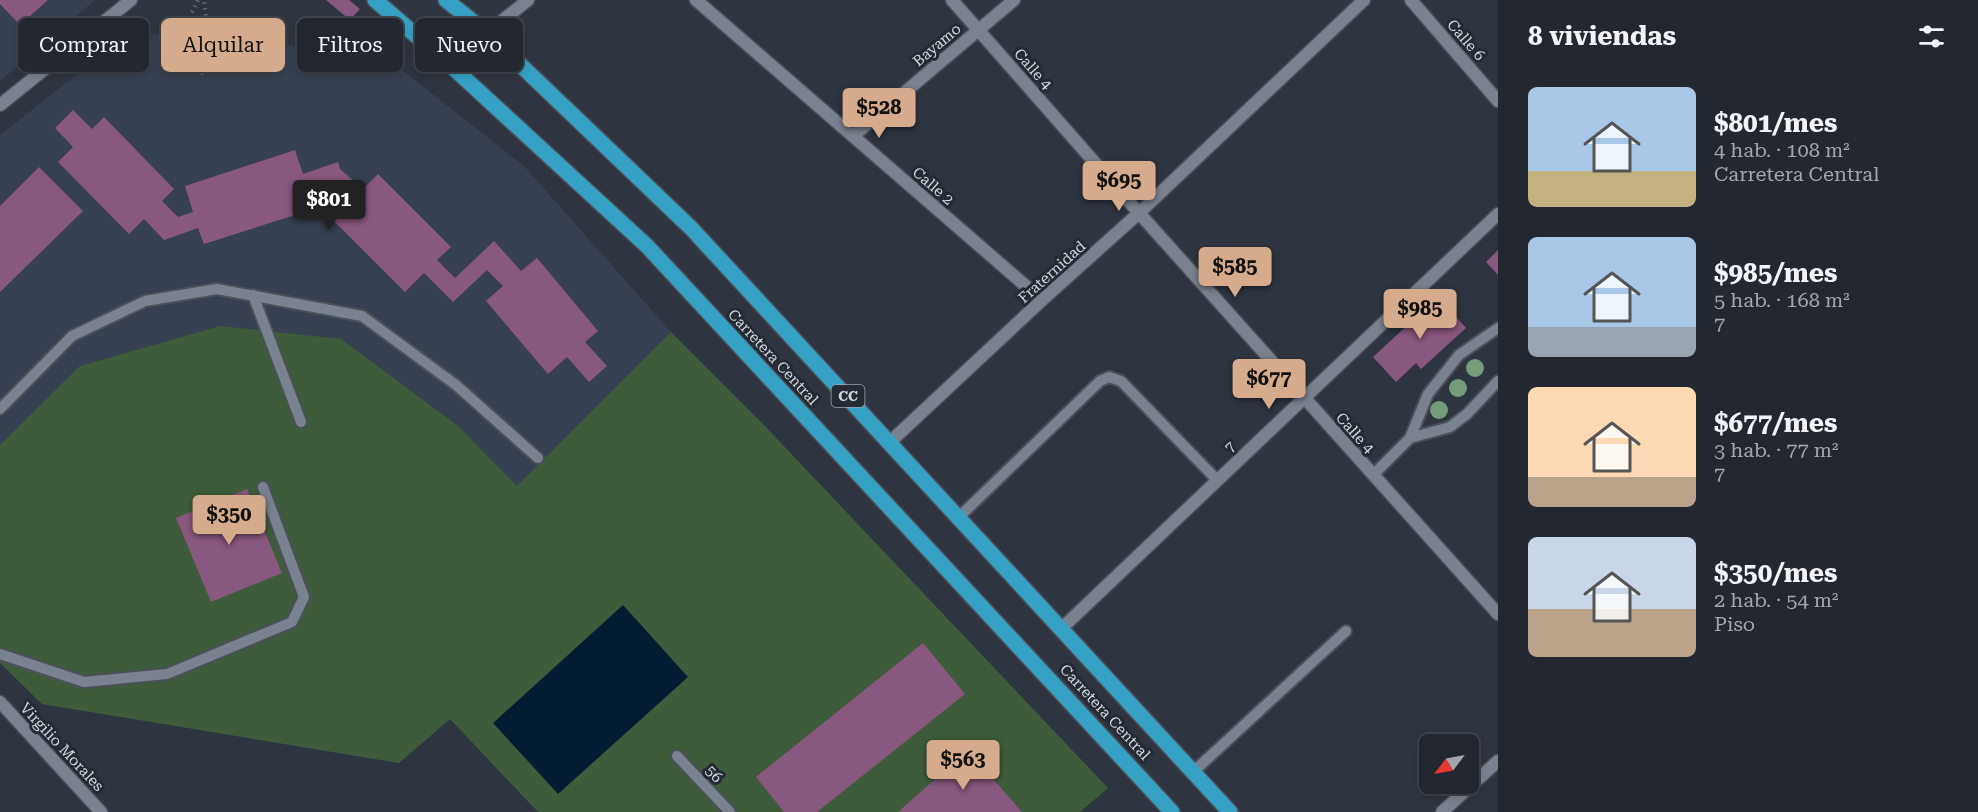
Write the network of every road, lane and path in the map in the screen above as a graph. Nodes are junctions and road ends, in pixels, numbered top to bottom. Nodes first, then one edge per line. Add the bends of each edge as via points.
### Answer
1 (130, 0) edge
2 (198, 0) edge
3 (204, 0) edge
4 (375, 0) edge
5 (446, 0) edge
6 (528, 0) edge
7 (696, 0) edge
8 (952, 0) edge
9 (1014, 0) edge
10 (1364, 0) edge
11 (1411, 0) edge
12 (189, 18) edge
13 (469, 18) edge
14 (506, 18) edge
15 (979, 29) junction
16 (523, 67) edge
17 (202, 75) dead end
18 (1498, 100) edge
19 (0, 105) edge
20 (852, 136) junction
21 (1139, 213) junction
22 (1498, 214) edge
23 (253, 295) junction
24 (1042, 300) junction
25 (1498, 328) edge
26 (1498, 381) edge
27 (1304, 398) junction
28 (0, 409) edge
29 (301, 422) dead end
30 (1410, 438) junction
31 (890, 442) junction
32 (538, 459) dead end
33 (1373, 475) junction
34 (1217, 480) junction
35 (263, 487) dead end
36 (959, 517) junction
37 (1498, 614) edge
38 (1062, 628) junction
39 (1346, 631) dead end
40 (0, 654) edge
41 (0, 702) edge
42 (677, 756) dead end
43 (1498, 761) edge
44 (1193, 772) junction
45 (101, 812) edge
46 (730, 812) edge
47 (1172, 812) edge
48 (1230, 812) edge
49 (1442, 812) edge

1 - 19 street
2 - 12 path
3 - 17 path via 208,33
4 - 47 main road, Carretera Central via 646,246
5 - 13 main road, Carretera Central / CC
6 - 14 street
7 - 20 street, Calle 2
8 - 15 street, Calle 4
9 - 15 street, Bayamo
10 - 21 street, Fraternidad
11 - 18 street, Calle 6
15 - 20 street, Bayamo
15 - 21 street, Calle 4
16 - 31 main road, Carretera Central / CC via 691,228
20 - 24 street, Calle 2
21 - 24 street, Fraternidad
21 - 27 street, Calle 4
22 - 27 street, 7
23 - 28 lane via 217,289 145,301 72,336
23 - 29 lane
23 - 32 lane via 362,316 456,385
24 - 31 street, Fraternidad
25 - 30 lane via 1459,355 1428,394
26 - 30 lane via 1450,427
27 - 33 street, Calle 4
27 - 34 street, 7
30 - 33 lane
31 - 36 main road, Carretera Central / CC
33 - 37 street, Calle 4
34 - 36 lane via 1121,381 1109,377 1100,381
34 - 38 street, 7
35 - 40 lane via 304,597 292,622 167,674 84,682
36 - 38 main road, Carretera Central / CC
38 - 44 main road, Carretera Central / CC
39 - 44 lane
41 - 45 street, Virgilio Morales
42 - 46 lane, 56
43 - 49 street
44 - 48 main road, Carretera Central / CC

